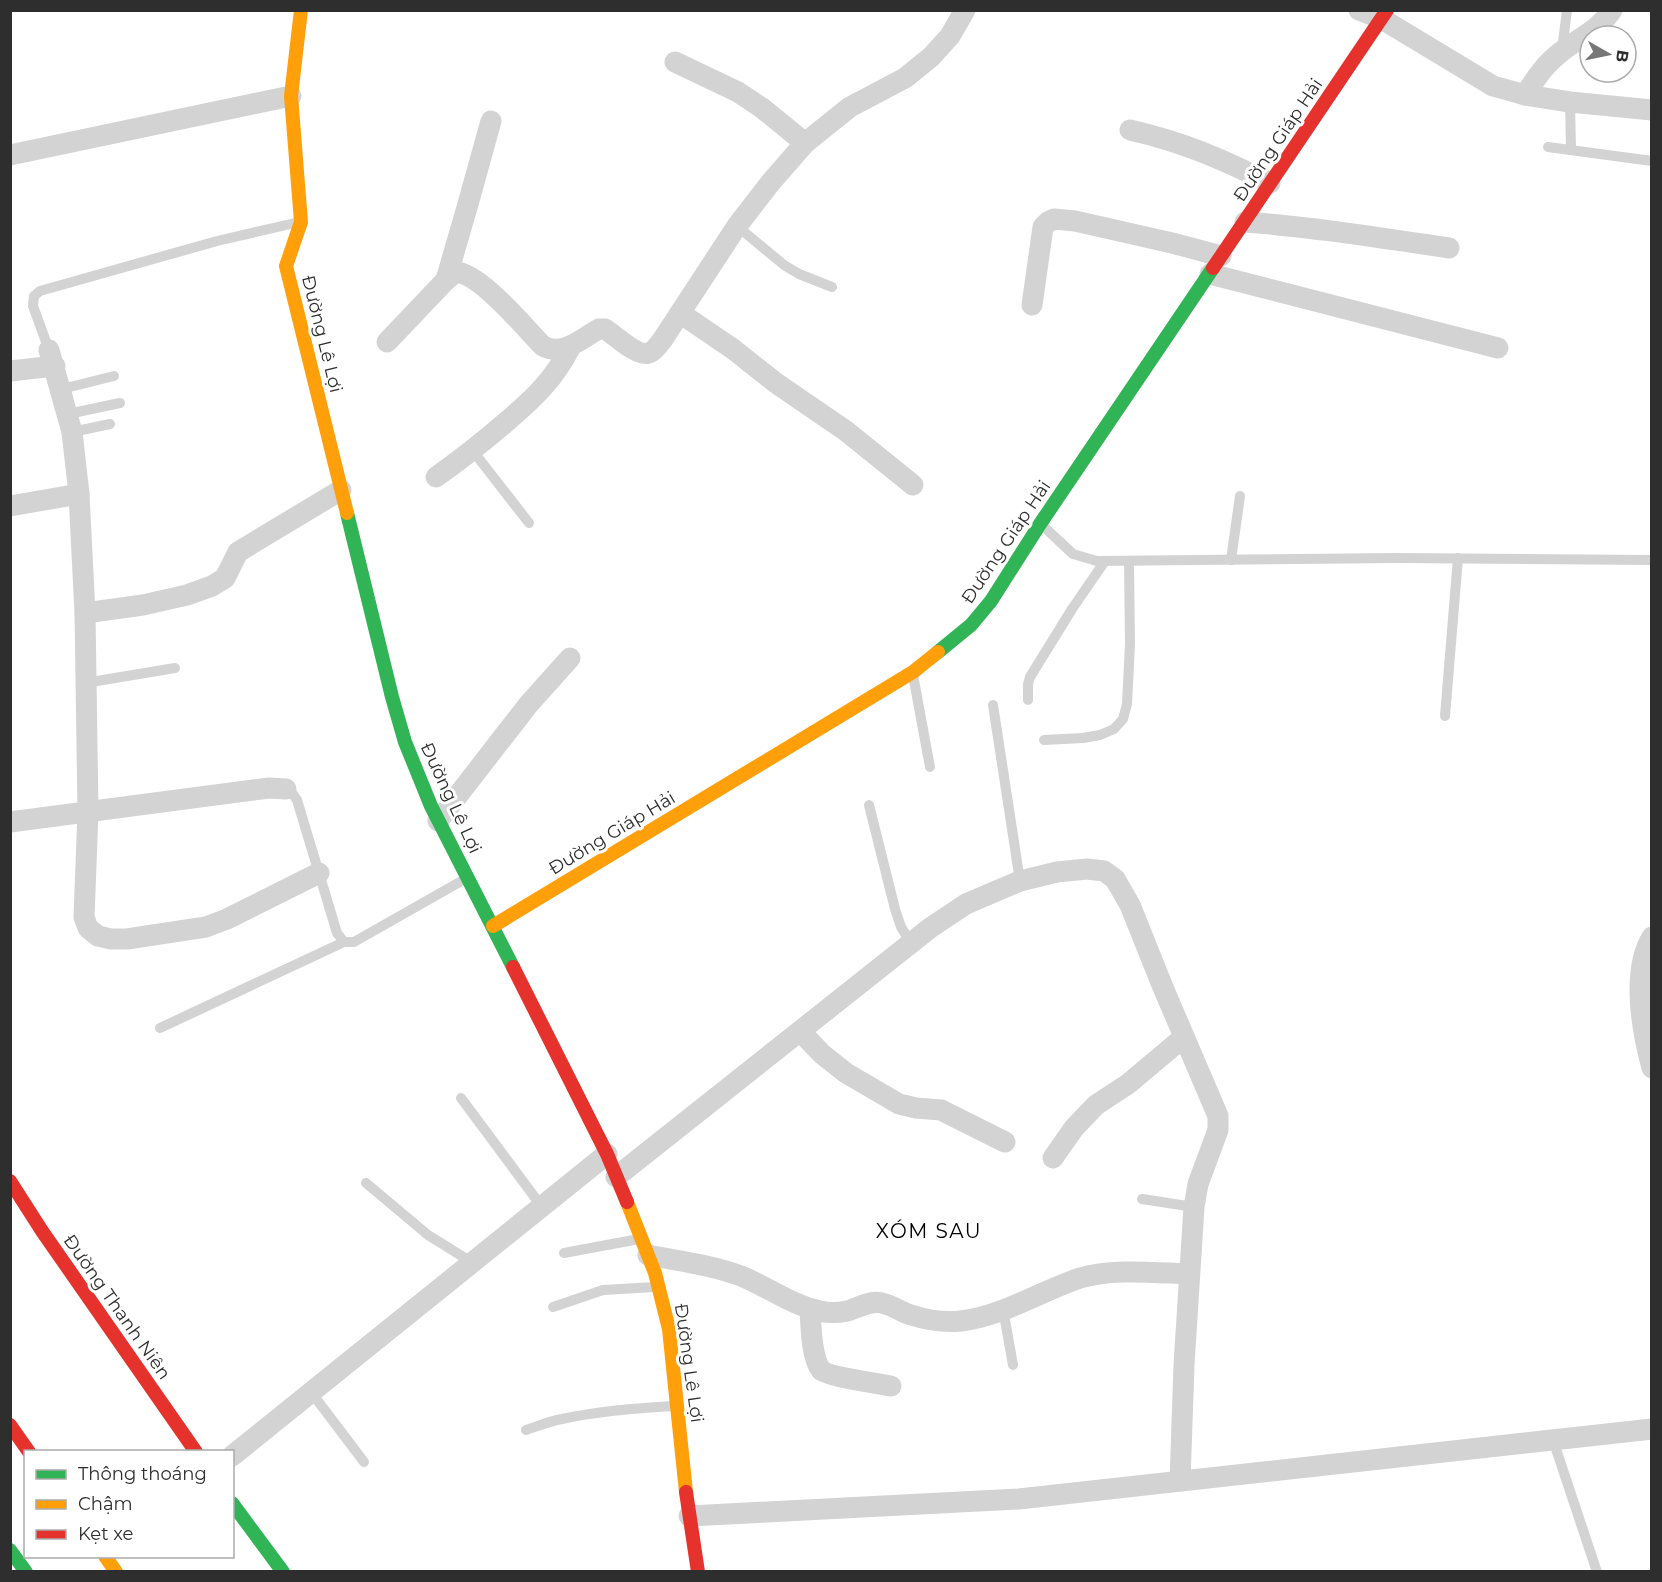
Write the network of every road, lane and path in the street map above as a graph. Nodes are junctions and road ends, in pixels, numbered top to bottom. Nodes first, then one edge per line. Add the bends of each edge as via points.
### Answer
1 (301, 10) edge
2 (965, 10) edge
3 (1359, 10) edge
4 (1567, 10) edge
5 (1612, 10) edge
6 (1384, 15) edge
7 (1562, 51) junction
8 (675, 62) dead end
9 (1525, 95) junction
10 (291, 96) junction
11 (1570, 102) junction
12 (1652, 110) edge
13 (491, 121) dead end
14 (1130, 130) dead end
15 (805, 144) junction
16 (1548, 147) dead end
17 (1571, 150) junction
18 (10, 155) edge
19 (1652, 161) edge
20 (1270, 183) junction
21 (301, 222) junction
22 (1245, 222) junction
23 (737, 226) junction
24 (1449, 248) dead end
25 (1215, 265) junction
26 (446, 280) junction
27 (832, 287) dead end
28 (1032, 305) dead end
29 (680, 313) junction
30 (387, 342) dead end
31 (571, 346) junction
32 (1498, 348) dead end
33 (52, 358) junction
34 (10, 371) edge
35 (114, 376) dead end
36 (62, 389) junction
37 (120, 404) dead end
38 (70, 423) junction
39 (110, 424) dead end
40 (473, 451) junction
41 (436, 477) dead end
42 (913, 485) dead end
43 (341, 490) junction
44 (79, 494) junction
45 (1240, 496) dead end
46 (10, 506) edge
47 (529, 523) dead end
48 (1040, 524) junction
49 (1458, 558) junction
50 (1231, 560) junction
51 (1652, 560) edge
52 (1105, 561) junction
53 (1129, 562) junction
54 (85, 613) junction
55 (570, 658) dead end
56 (175, 668) dead end
57 (912, 672) junction
58 (85, 683) junction
59 (1028, 700) dead end
60 (993, 705) dead end
61 (1445, 716) dead end
62 (1044, 740) dead end
63 (930, 767) dead end
64 (286, 789) joint
65 (869, 805) dead end
66 (88, 812) junction
67 (438, 821) junction
68 (10, 822) edge
69 (319, 873) junction
70 (468, 878) junction
71 (1020, 881) junction
72 (493, 926) junction
73 (1652, 937) edge
74 (344, 942) junction
75 (911, 943) junction
76 (160, 1028) dead end
77 (800, 1031) junction
78 (1184, 1036) junction
79 (1652, 1068) edge
80 (461, 1098) dead end
81 (1005, 1142) dead end
82 (607, 1154) junction
83 (1053, 1158) dead end
84 (616, 1177) junction
85 (10, 1181) edge
86 (366, 1183) dead end
87 (1142, 1199) dead end
88 (542, 1207) junction
89 (1194, 1207) junction
90 (645, 1247) junction
91 (564, 1253) dead end
92 (473, 1263) junction
93 (1189, 1274) junction
94 (658, 1287) junction
95 (553, 1307) dead end
96 (810, 1309) junction
97 (1003, 1309) junction
98 (1012, 1365) dead end
99 (891, 1386) dead end
100 (311, 1392) junction
101 (677, 1406) junction
102 (10, 1425) edge
103 (1652, 1429) edge
104 (526, 1430) dead end
105 (1553, 1440) junction
106 (28, 1450) edge
107 (195, 1450) edge
108 (234, 1454) edge
109 (364, 1462) dead end
110 (1180, 1481) junction
111 (234, 1506) edge
112 (690, 1516) junction
113 (10, 1550) edge
114 (106, 1558) edge
115 (26, 1572) edge
116 (116, 1572) edge
117 (283, 1572) edge
118 (698, 1572) edge
119 (1598, 1572) edge

1 - 10 main road, Đường Lê Lợi
2 - 15 street via 950,36 931,57 905,78 850,107
3 - 6 street
4 - 7 lane
5 - 7 street via 1601,25
6 - 9 street via 1493,86
6 - 20 main road, Đường Giáp Hải
7 - 9 street via 1542,69
8 - 15 street via 738,92
9 - 11 street
10 - 18 street
10 - 21 main road, Đường Lê Lợi
11 - 12 street
11 - 17 lane
13 - 26 street
14 - 20 street via 1189,146
15 - 23 street
16 - 17 lane
17 - 19 lane
20 - 22 main road, Đường Giáp Hải
21 - 33 lane via 217,241 40,291 34,296 33,306
21 - 43 main road, Đường Lê Lợi via 286,266
22 - 24 street
22 - 25 main road, Đường Giáp Hải
23 - 27 lane via 784,265
23 - 29 street
25 - 28 street via 1172,243 1054,219 1043,227
25 - 32 street
25 - 48 main road, Đường Giáp Hải
26 - 30 street
26 - 31 street via 456,272 467,275 493,294 543,346 558,351
29 - 31 street via 650,353 638,352 605,329
29 - 42 street via 846,431
31 - 40 street via 537,396
33 - 34 street
33 - 36 street
35 - 36 lane
36 - 38 street
37 - 38 lane
38 - 39 lane
38 - 44 street
40 - 41 street
40 - 47 lane
43 - 54 street via 238,552 225,578 212,586 143,605
43 - 67 main road, Đường Lê Lợi via 398,720
44 - 46 street
44 - 54 street
45 - 50 lane
48 - 52 lane via 1073,554
48 - 57 main road, Đường Giáp Hải via 991,601 970,625
49 - 50 lane
49 - 51 lane
49 - 61 lane
50 - 53 lane
52 - 53 lane
52 - 59 lane via 1030,677
53 - 62 lane via 1130,644 1123,719 1114,729 1100,735
54 - 58 street
55 - 67 street via 528,705
56 - 58 lane
57 - 63 lane
57 - 72 main road, Đường Giáp Hải
58 - 66 street
60 - 71 lane
64 - 66 street
64 - 69 lane via 297,800
65 - 75 lane via 895,909
66 - 68 street
66 - 69 street via 84,917 88,928 98,936 127,939 206,927
67 - 70 main road, Đường Lê Lợi
69 - 74 lane via 337,933
70 - 72 main road, Đường Lê Lợi
70 - 74 lane via 354,942
71 - 75 street via 966,904
71 - 78 street via 1087,869 1104,871 1115,879 1130,905
72 - 82 main road, Đường Lê Lợi
73 - 79 street via 1641,965 1641,1015
74 - 76 lane
75 - 77 street
77 - 81 street via 846,1073 899,1104 940,1110
77 - 84 street
78 - 83 street via 1128,1084 1096,1105
78 - 89 street via 1219,1122
80 - 88 lane
82 - 84 main road, Đường Lê Lợi
82 - 88 street
84 - 90 main road, Đường Lê Lợi
85 - 107 main road, Đường Thanh Niên
86 - 92 lane via 428,1235
87 - 89 lane
88 - 92 street
89 - 93 street
90 - 91 lane
90 - 94 main road, Đường Lê Lợi
90 - 96 street via 726,1271
92 - 100 street
93 - 97 street via 1134,1272 1083,1277
93 - 110 street
94 - 95 lane via 603,1290
94 - 101 main road, Đường Lê Lợi via 669,1329
96 - 97 street via 845,1311 878,1302 934,1321 959,1321
96 - 99 street via 821,1369 837,1376
97 - 98 lane
100 - 108 street
100 - 109 lane
101 - 104 lane via 588,1414
101 - 112 main road, Đường Lê Lợi
102 - 106 main road
103 - 105 street
105 - 110 street
105 - 119 lane
110 - 112 street via 1019,1498
111 - 117 main road
112 - 118 main road, Đường Lê Lợi
113 - 115 main road
114 - 116 main road

